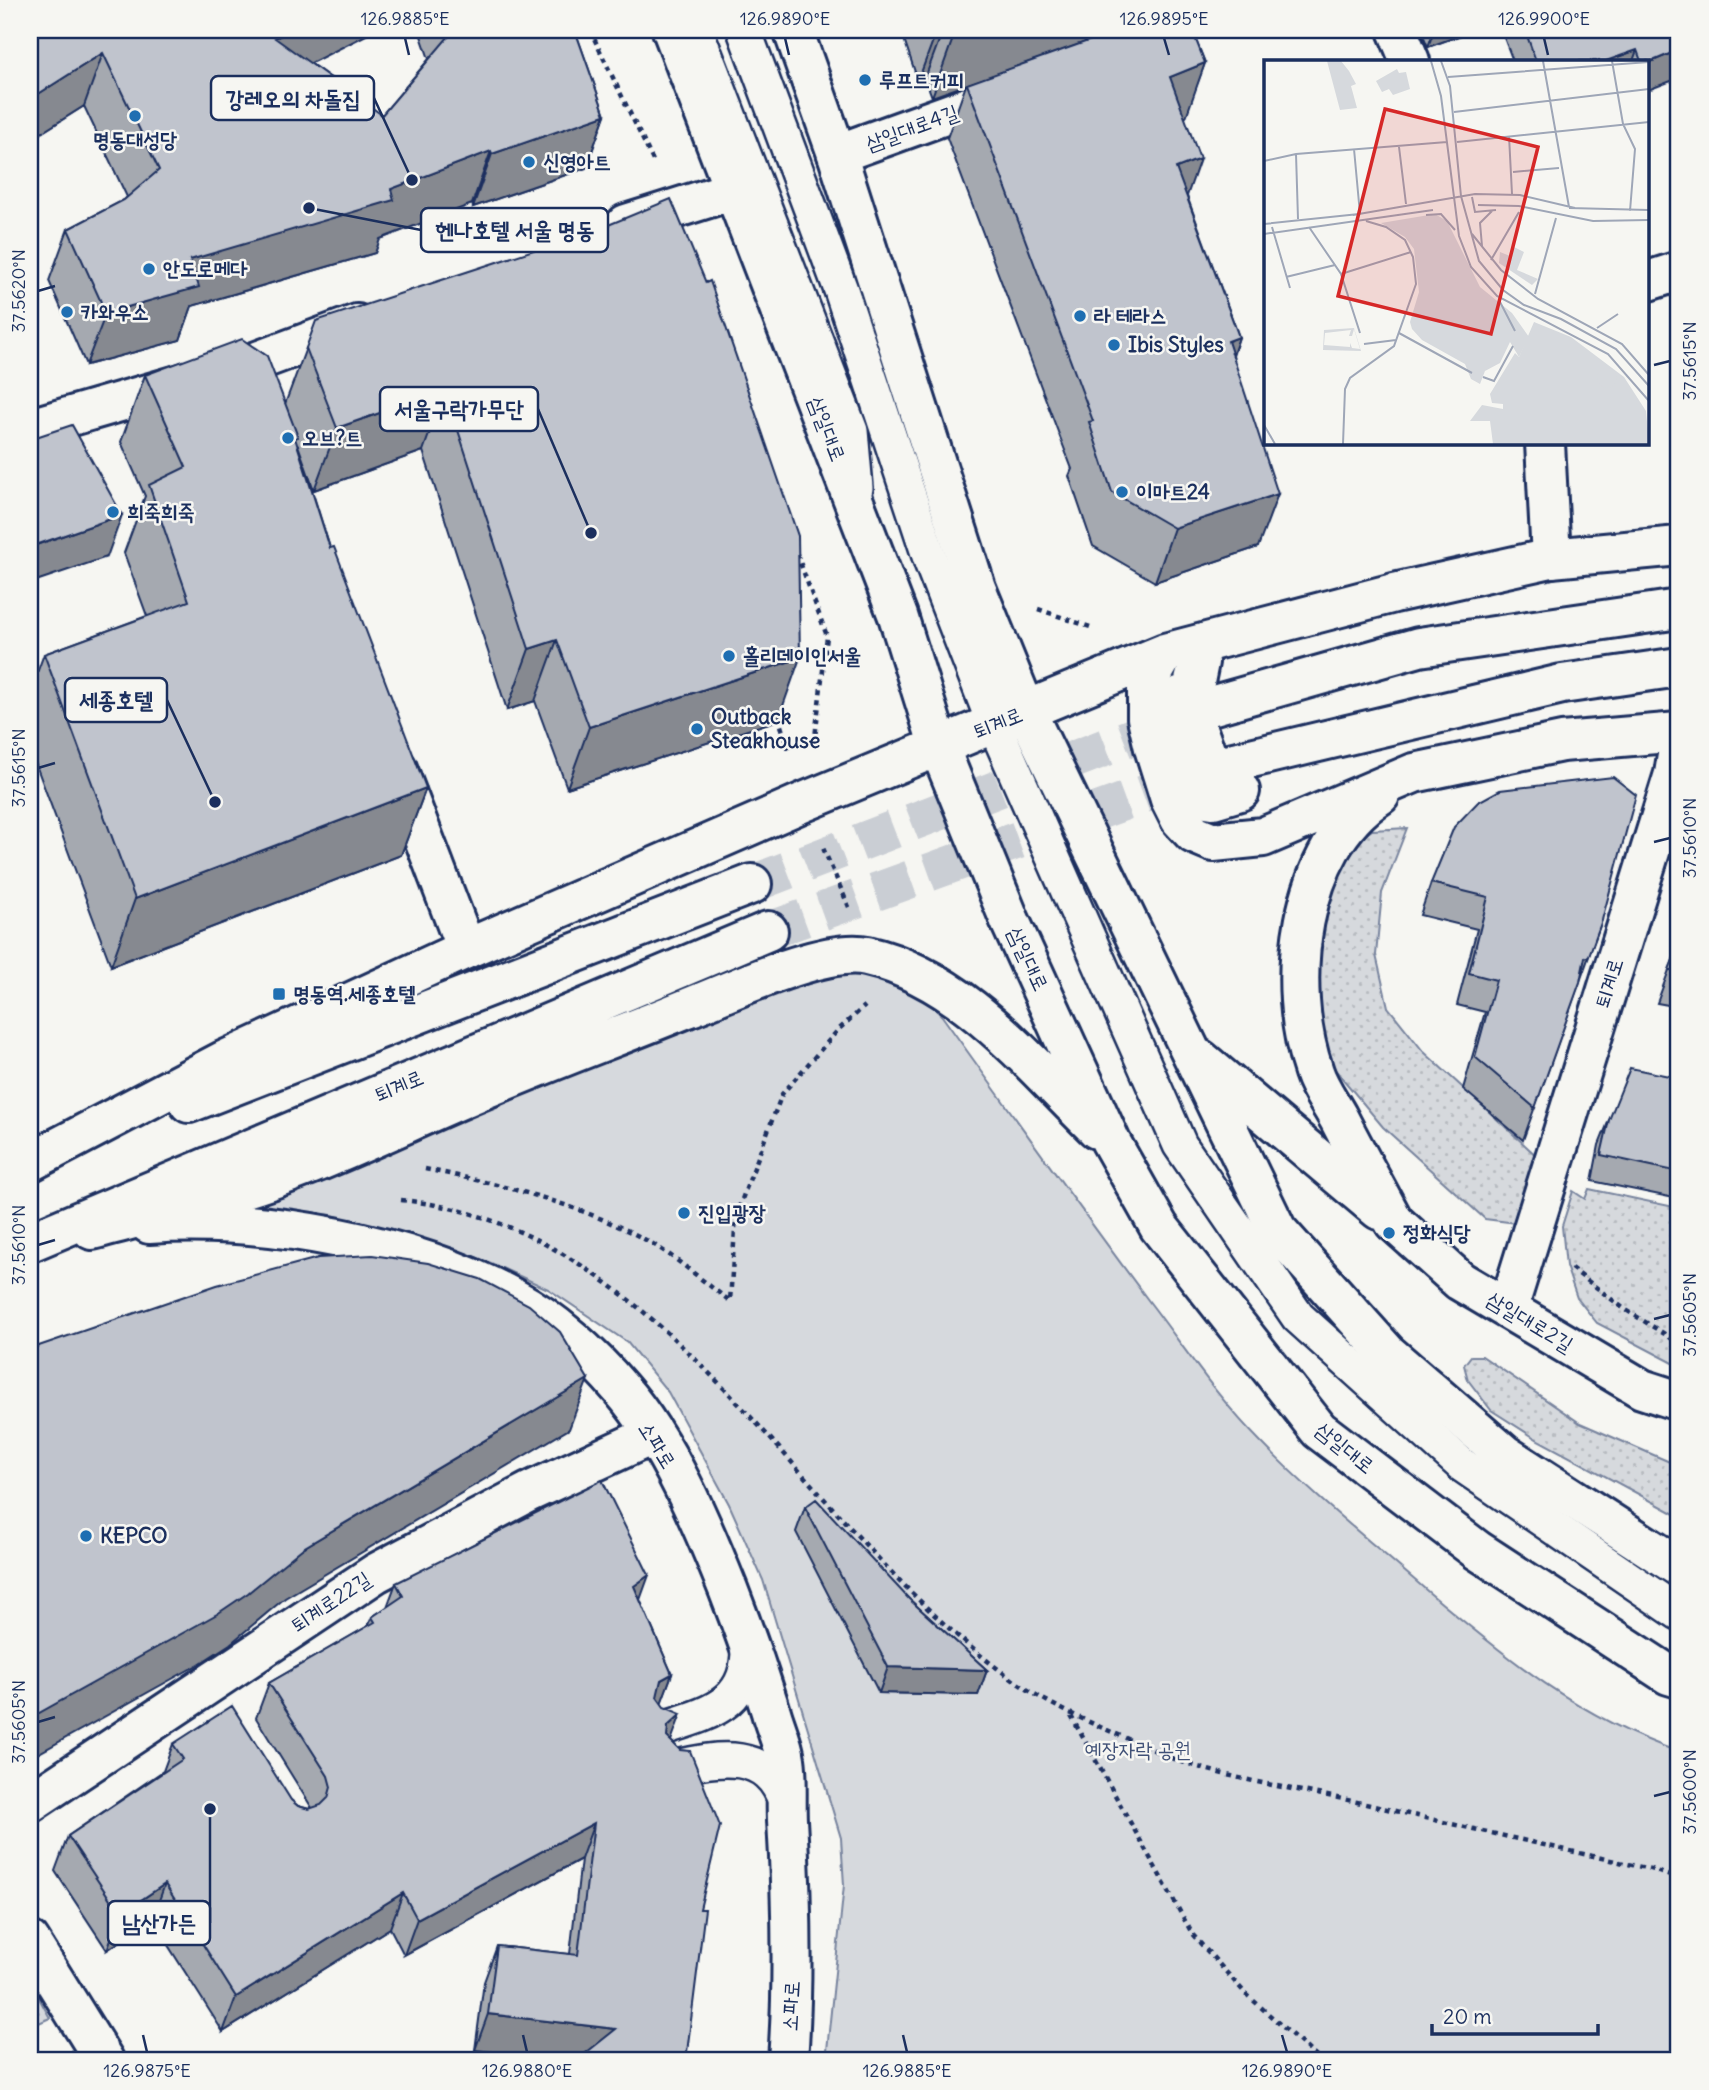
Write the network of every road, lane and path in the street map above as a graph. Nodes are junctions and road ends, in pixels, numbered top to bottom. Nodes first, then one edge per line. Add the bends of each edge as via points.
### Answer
1 (590, 30) edge
2 (672, 30) edge
3 (696, 30) edge
4 (744, 30) edge
5 (793, 30) edge
6 (1397, 30) edge
7 (1410, 60) edge
8 (1042, 80) edge
9 (837, 154) junction
10 (734, 190) junction
11 (675, 206) junction
12 (593, 236) edge
13 (1679, 271) edge
14 (1650, 280) edge
15 (386, 313) edge
16 (244, 366) junction
17 (258, 405) edge
18 (30, 428) edge
19 (1545, 444) edge
20 (858, 510) junction
21 (794, 544) edge
22 (1679, 547) edge
23 (1550, 558) junction
24 (1679, 610) edge
25 (827, 636) dead end
26 (1165, 653) junction
27 (1679, 667) edge
28 (1214, 705) tunnel mouth
29 (777, 706) edge
30 (1010, 718) junction
31 (382, 729) edge
32 (1679, 732) edge
33 (1679, 743) edge
34 (939, 747) junction
35 (1230, 763) tunnel mouth
36 (1414, 773) junction
37 (804, 802) junction
38 (752, 884) tunnel mouth
39 (849, 907) dead end
40 (768, 931) tunnel mouth
41 (466, 949) junction
42 (867, 1000) dead end
43 (1189, 1049) junction
44 (1111, 1142) junction
45 (30, 1163) edge
46 (421, 1168) dead end
47 (1394, 1222) junction
48 (1532, 1228) junction
49 (92, 1230) junction
50 (30, 1244) edge
51 (1508, 1308) junction
52 (1679, 1343) edge
53 (722, 1388) dead end
54 (1679, 1401) edge
55 (652, 1435) junction
56 (1679, 1567) edge
57 (1679, 1613) edge
58 (747, 1637) junction
59 (1676, 1680) edge
60 (209, 1684) junction
61 (1070, 1714) junction
62 (231, 1719) edge
63 (663, 1728) edge
64 (673, 1769) edge
65 (30, 1803) edge
66 (786, 1804) junction
67 (1679, 1879) edge
68 (30, 1941) edge
69 (104, 2060) edge
70 (788, 2060) edge
71 (1320, 2060) edge

1 - 11 path
2 - 10 main road, 삼일대로
3 - 20 lane via 850,430
4 - 30 lane via 841,290 931,562
5 - 9 main road
6 - 7 main road
8 - 9 main road, 삼일대로4길
9 - 30 main road via 976,588
10 - 11 main road
10 - 20 main road, 삼일대로
11 - 12 main road
13 - 14 main road
15 - 16 main road
16 - 17 main road
16 - 18 main road
19 - 23 main road
20 - 34 main road, 삼일대로 via 898,616
21 - 25 path
22 - 23 main road, 퇴계로
23 - 26 main road, 퇴계로
24 - 28 main road via 1419,646
26 - 30 main road, 퇴계로
26 - 36 main road via 1147,684 1147,718 1170,799 1194,834 1213,842 1263,837
27 - 35 main road via 1562,684
29 - 37 path
30 - 34 main road, 퇴계로
30 - 43 main road
30 - 57 lane via 1180,1145 1298,1317 1462,1465
31 - 41 main road
32 - 36 main road via 1562,742
33 - 48 main road, 퇴계로 via 1674,774
34 - 37 main road, 퇴계로
34 - 44 main road, 삼일대로 via 1010,921
36 - 47 main road via 1374,799 1340,837 1312,888 1300,943 1299,999 1314,1073
37 - 39 path
37 - 41 main road, 퇴계로
38 - 45 main road, 퇴계로
40 - 50 main road, 퇴계로
41 - 45 main road, 퇴계로 via 223,1061
42 - 46 path via 862,1011 838,1030 782,1094 736,1215 730,1301 645,1239 590,1215 525,1193
43 - 47 main road, 삼일대로2길
43 - 56 main road via 1277,1230 1387,1353 1504,1454
44 - 49 main road via 969,1005 933,981 873,957 843,955 713,998 301,1169 236,1192
44 - 59 main road, 삼일대로 via 1159,1227 1318,1430 1477,1550
47 - 51 main road, 삼일대로2길 via 1460,1281
48 - 51 main road, 퇴계로
48 - 52 path via 1623,1308
49 - 50 main road
49 - 55 main road, 소파로 via 200,1222 259,1225 402,1255 474,1279 516,1299 590,1357 623,1391
51 - 54 main road, 삼일대로2길 via 1642,1389
53 - 61 path via 855,1534 962,1640
55 - 58 main road, 소파로 via 715,1555
55 - 60 main road, 퇴계로22길 via 529,1492 376,1573
58 - 63 lane via 749,1665 729,1699 709,1714
58 - 66 main road, 소파로 via 785,1758
60 - 62 main road
60 - 65 main road, 퇴계로22길
61 - 67 path via 1191,1765
61 - 71 path via 1193,1936 1245,1993
64 - 66 lane via 715,1758 740,1760 770,1775
66 - 70 main road, 소파로 via 793,1920
68 - 69 main road

